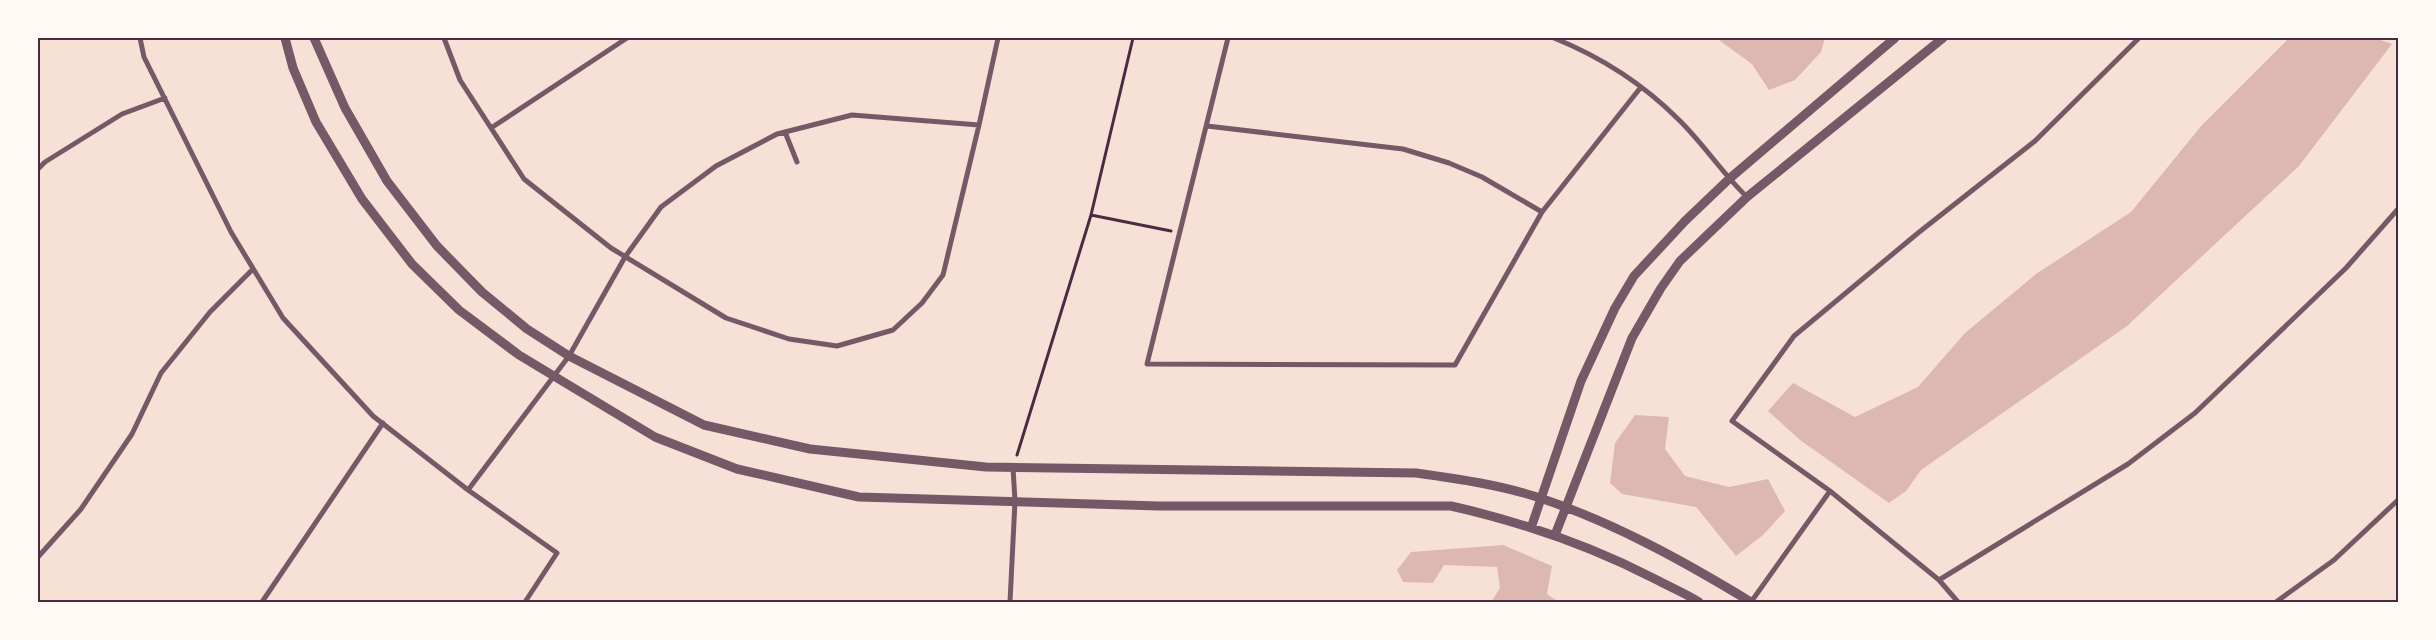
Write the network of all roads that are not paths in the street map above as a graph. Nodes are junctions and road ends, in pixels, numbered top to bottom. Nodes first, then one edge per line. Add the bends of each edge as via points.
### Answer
1 (140, 38) edge
2 (284, 38) edge
3 (314, 38) edge
4 (444, 38) edge
5 (627, 38) edge
6 (998, 38) edge
7 (1228, 38) edge
8 (1554, 38) edge
9 (1895, 38) edge
10 (1943, 38) edge
11 (2139, 38) edge
12 (1642, 87) junction
13 (164, 98) junction
14 (980, 125) junction
15 (1207, 126) junction
16 (491, 128) junction
17 (785, 132) junction
18 (797, 162) dead end
19 (38, 169) edge
20 (1729, 179) junction
21 (1746, 197) junction
22 (2398, 208) edge
23 (1542, 212) junction
24 (625, 257) junction
25 (253, 269) junction
26 (569, 356) junction
27 (554, 376) junction
28 (383, 424) junction
29 (1013, 468) junction
30 (468, 490) junction
31 (1830, 491) junction
32 (1541, 498) junction
33 (2398, 500) edge
34 (1015, 502) junction
35 (1566, 507) junction
36 (1531, 528) junction
37 (1555, 535) junction
38 (38, 557) edge
39 (1939, 580) junction
40 (262, 602) edge
41 (525, 602) edge
42 (1010, 602) edge
43 (1699, 602) edge
44 (1751, 602) edge
45 (1958, 602) edge
46 (2276, 602) edge

1 - 13 street via 144,57
2 - 27 street via 316,122 362,199 412,264 459,310 519,355
3 - 26 street via 345,108 387,182 437,246 482,292 527,329
4 - 16 street via 460,80
5 - 16 street
6 - 14 street
7 - 15 street
8 - 12 street via 1584,50
9 - 20 street
10 - 21 street
11 - 31 street via 2035,142 1794,336 1732,422
12 - 20 street via 1680,120
12 - 23 street
13 - 19 street via 122,114
13 - 25 street
14 - 17 street via 852,115
14 - 24 street via 942,275 922,303 893,330 837,346 789,339 726,318
15 - 23 street via 1404,149 1482,177
15 - 23 street via 1147,364 1455,365
16 - 24 street via 524,179
17 - 18 street
17 - 24 street via 716,166 661,207
20 - 21 street
20 - 32 street via 1634,276 1615,308 1581,381
21 - 35 street via 1680,261 1661,288 1632,338
22 - 39 street via 2346,268 2195,413 2128,464
24 - 26 street
25 - 28 street via 283,318
25 - 38 street via 210,312 161,373 132,434 81,510
26 - 27 street
26 - 29 street via 704,425 810,449
27 - 30 street
27 - 34 street via 655,437 736,469 859,497
28 - 30 street
28 - 40 street
29 - 32 street via 1416,473 1480,482
29 - 34 street
30 - 41 street via 557,553
31 - 39 street
31 - 44 street
32 - 35 street
32 - 36 street
33 - 46 street via 2334,560
34 - 36 street via 1168,506 1451,506
34 - 42 street
35 - 37 street
35 - 44 street via 1648,543
36 - 37 street
37 - 43 street via 1637,570
39 - 45 street

